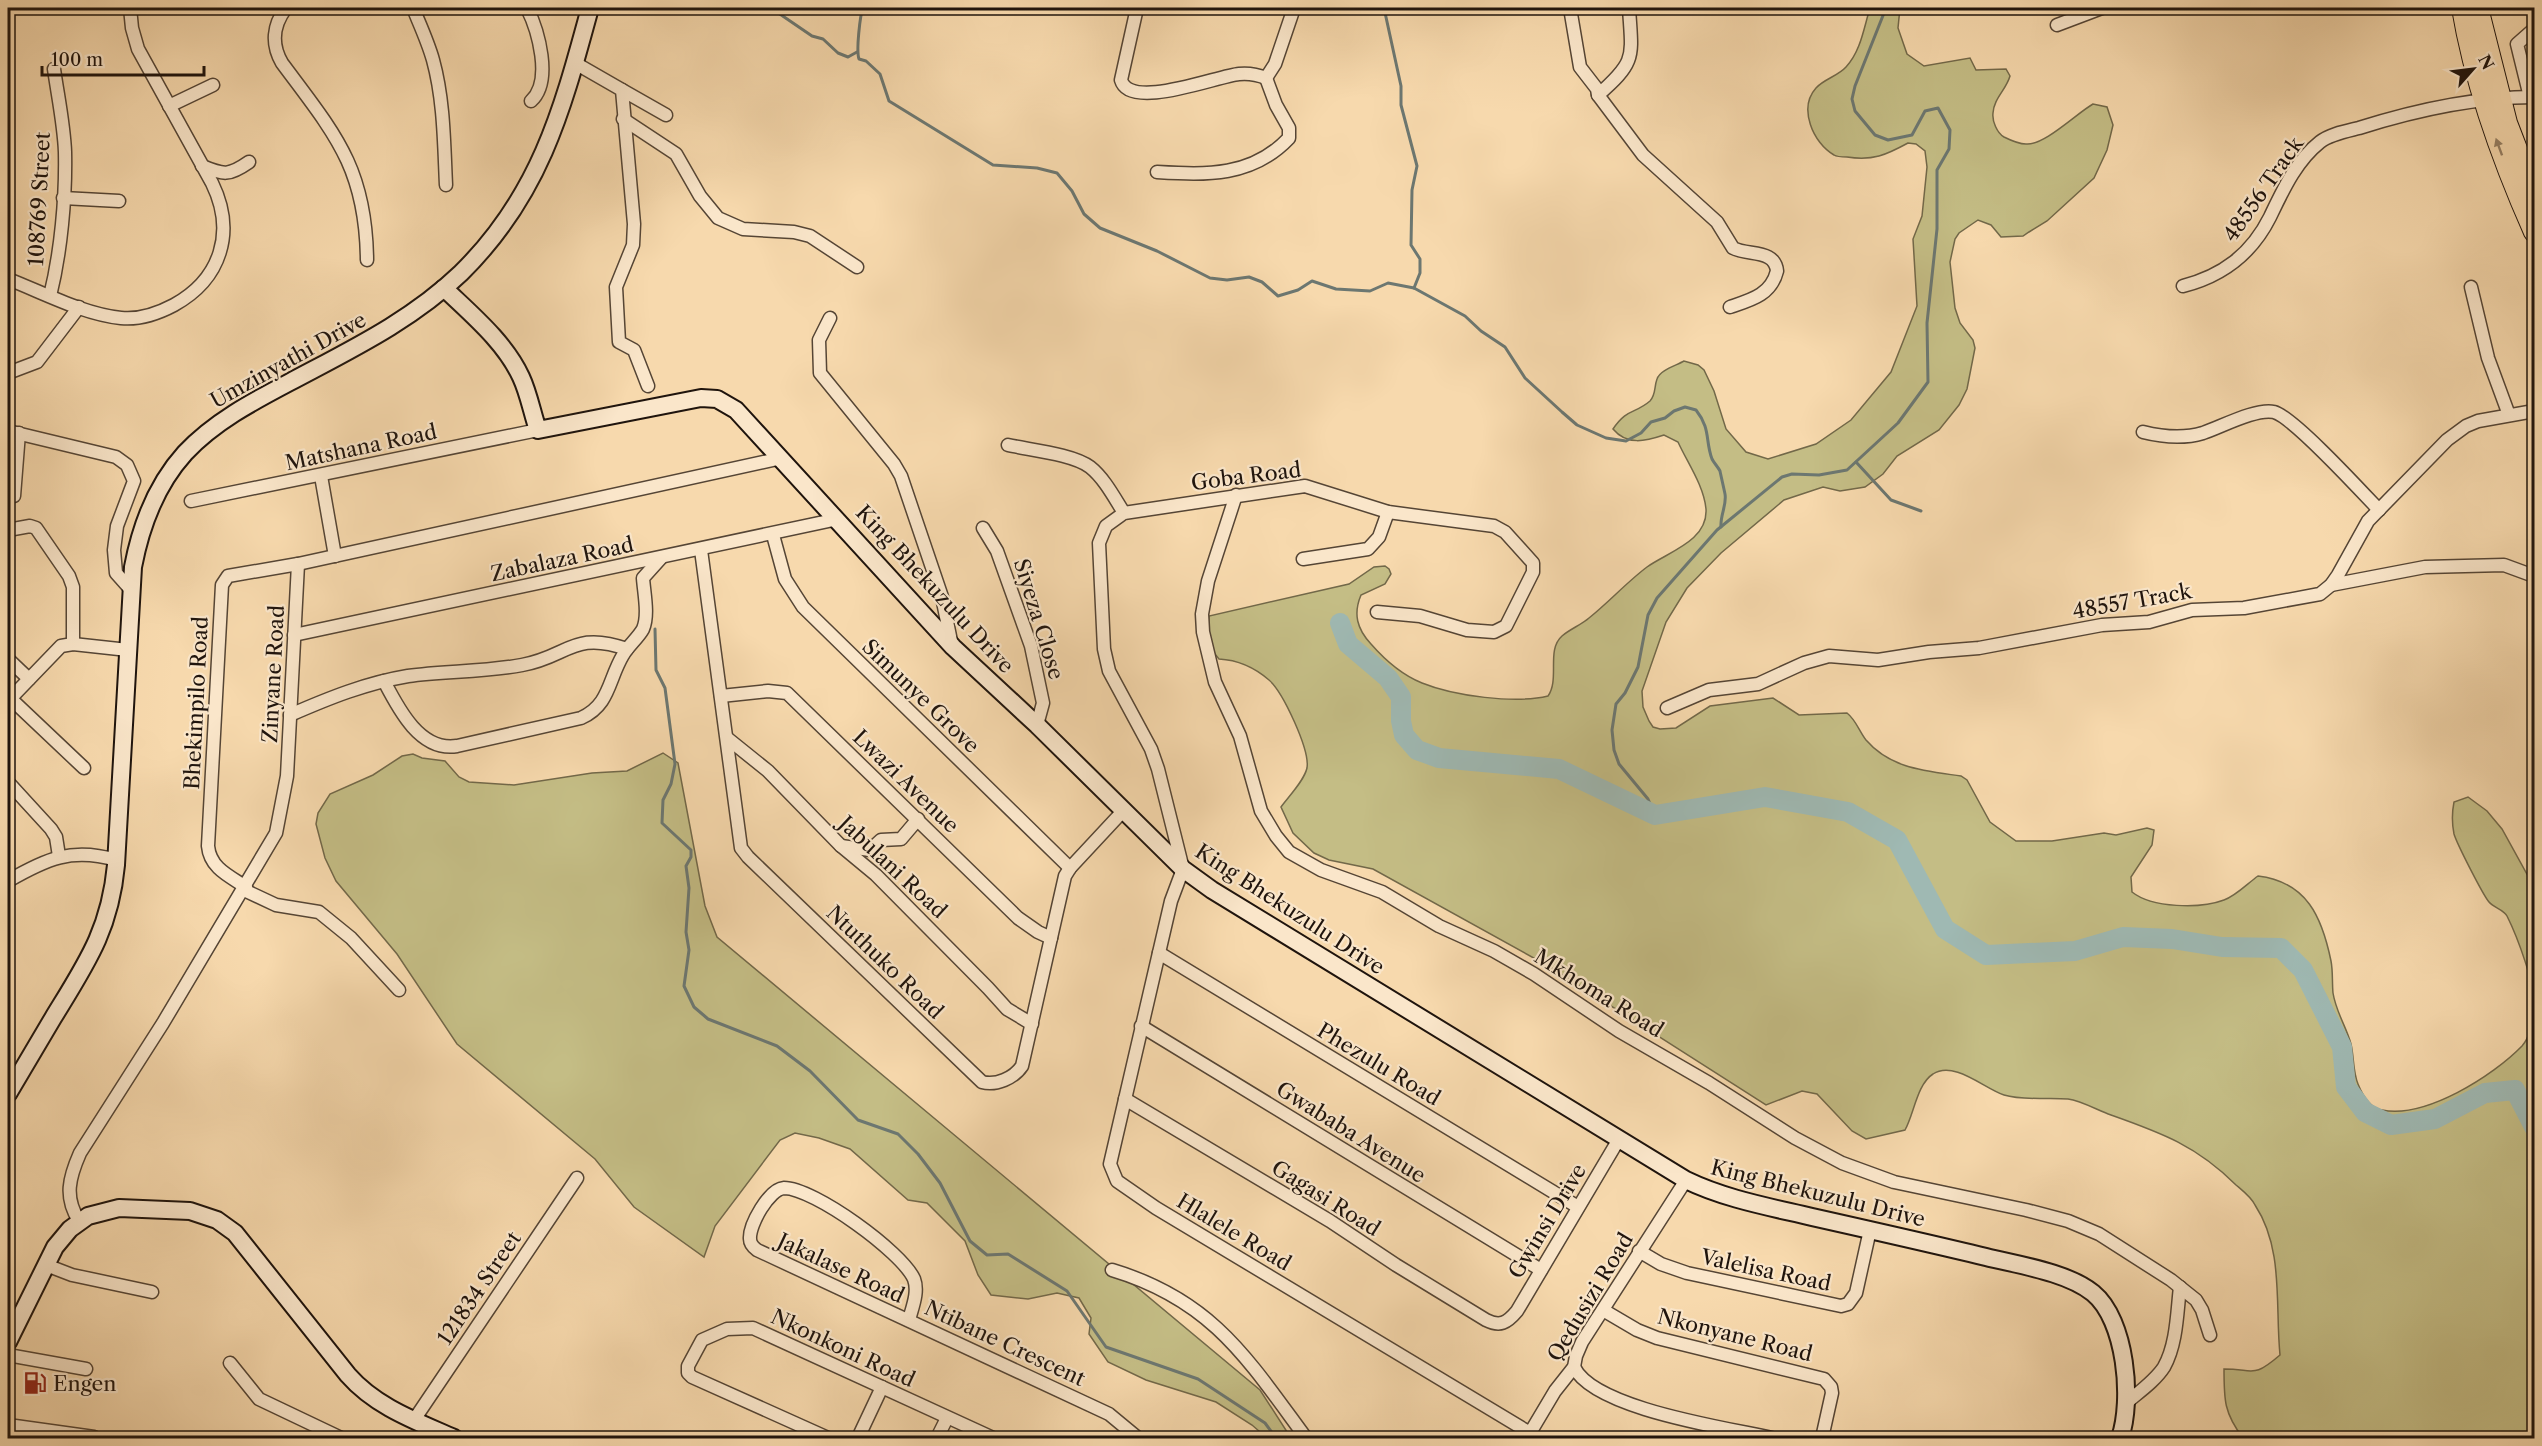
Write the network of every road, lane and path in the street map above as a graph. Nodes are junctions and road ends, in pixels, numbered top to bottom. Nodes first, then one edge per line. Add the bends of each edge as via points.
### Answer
1 (130, 8) edge
2 (286, 8) edge
3 (413, 8) edge
4 (527, 8) edge
5 (590, 8) edge
6 (1137, 8) edge
7 (1294, 8) edge
8 (1570, 8) edge
9 (1629, 8) edge
10 (2102, 8) edge
11 (2462, 8) edge
12 (2478, 8) edge
13 (2058, 25) dead end
14 (2535, 29) edge
15 (575, 63) junction
16 (54, 69) dead end
17 (1266, 78) junction
18 (213, 85) dead end
19 (622, 90) junction
20 (1598, 95) junction
21 (2532, 97) edge
22 (531, 100) dead end
23 (2492, 100) junction
24 (169, 106) junction
25 (666, 114) dead end
26 (623, 119) junction
27 (249, 162) dead end
28 (202, 165) junction
29 (1157, 172) dead end
30 (446, 185) dead end
31 (2535, 193) edge
32 (63, 198) junction
33 (119, 201) dead end
34 (2535, 232) edge
35 (367, 260) dead end
36 (857, 267) dead end
37 (8, 279) edge
38 (2183, 286) dead end
39 (2471, 287) dead end
40 (444, 288) junction
41 (50, 296) junction
42 (79, 307) junction
43 (1730, 307) dead end
44 (830, 318) dead end
45 (8, 373) edge
46 (648, 386) dead end
47 (2535, 411) edge
48 (2509, 415) junction
49 (538, 430) junction
50 (14, 432) edge
51 (2144, 432) dead end
52 (1008, 445) dead end
53 (782, 458) junction
54 (321, 476) junction
55 (14, 495) dead end
56 (1236, 495) junction
57 (191, 501) dead end
58 (2379, 510) junction
59 (1388, 512) junction
60 (1124, 513) junction
61 (838, 519) junction
62 (983, 528) dead end
63 (8, 530) edge
64 (773, 535) junction
65 (701, 550) junction
66 (335, 556) junction
67 (661, 558) junction
68 (1303, 559) dead end
69 (298, 564) junction
70 (2535, 576) edge
71 (2331, 585) junction
72 (132, 591) junction
73 (1377, 612) dead end
74 (294, 635) junction
75 (73, 644) junction
76 (953, 647) junction
77 (627, 649) junction
78 (128, 650) junction
79 (8, 659) edge
80 (29, 678) junction
81 (384, 681) junction
82 (721, 696) junction
83 (9, 700) edge
84 (1667, 708) dead end
85 (290, 715) junction
86 (1037, 725) junction
87 (727, 738) junction
88 (84, 768) dead end
89 (8, 782) edge
90 (1124, 810) junction
91 (918, 819) junction
92 (841, 846) junction
93 (59, 856) junction
94 (116, 860) junction
95 (1070, 868) junction
96 (1184, 869) junction
97 (8, 881) edge
98 (245, 888) junction
99 (1051, 938) junction
100 (1159, 953) junction
101 (399, 990) dead end
102 (1032, 1024) junction
103 (1141, 1026) junction
104 (8, 1094) edge
105 (1125, 1099) junction
106 (1619, 1139) junction
107 (577, 1178) dead end
108 (1686, 1180) junction
109 (1578, 1207) junction
110 (79, 1221) junction
111 (1870, 1230) junction
112 (757, 1250) joint
113 (1639, 1251) junction
114 (46, 1264) junction
115 (1112, 1269) dead end
116 (1541, 1270) junction
117 (2180, 1287) junction
118 (153, 1292) dead end
119 (1603, 1310) junction
120 (909, 1320) junction
121 (1507, 1322) joint
122 (2210, 1335) dead end
123 (8, 1342) edge
124 (8, 1355) edge
125 (230, 1363) dead end
126 (1574, 1367) junction
127 (86, 1369) dead end
128 (882, 1387) junction
129 (2126, 1403) junction
130 (947, 1418) junction
131 (414, 1420) junction
132 (8, 1425) edge
133 (1529, 1436) edge
134 (94, 1437) dead end
135 (341, 1438) edge
136 (454, 1438) edge
137 (828, 1438) edge
138 (858, 1438) edge
139 (937, 1438) edge
140 (993, 1438) edge
141 (1138, 1438) edge
142 (1306, 1438) edge
143 (1772, 1438) edge
144 (1822, 1438) edge
145 (2120, 1438) edge

1 - 24 street via 138,49
2 - 35 street via 275,30 276,52 335,134 349,161 365,220
3 - 30 street via 436,72
4 - 22 street via 539,33 541,49 540,83
5 - 15 street, Umzinyathi Drive
6 - 17 street via 1121,80 1131,91 1180,89 1237,74
7 - 17 street via 1275,64
8 - 20 street via 1580,67
9 - 20 street via 1632,46 1628,64
10 - 13 street
11 - 23 main road
12 - 23 main road
14 - 21 street via 2517,44
15 - 19 street
15 - 40 street, Umzinyathi Drive via 550,140 526,188 490,241
16 - 32 street, 108769 Street via 65,152
17 - 29 street via 1289,128 1289,138 1282,146 1257,162 1231,171
18 - 24 street
19 - 25 street
19 - 26 street
20 - 43 street via 1643,155 1718,222 1733,248 1767,256 1775,262 1778,271 1762,295
21 - 23 street, 48556 Track
23 - 31 main road
34 -> 23 main road via 2508,174
23 - 38 street, 48556 Track via 2414,111 2321,140 2290,177 2264,226 2240,256 2220,273
24 - 28 street
26 - 36 street via 676,154 718,218 743,229 810,236
26 - 46 street via 633,245 616,287 616,320 619,342 634,350
27 - 28 street via 237,171 223,174
28 - 42 street via 217,192 223,219 219,254 206,280 184,300 146,317 121,318
32 - 33 street
32 - 41 street, 108769 Street via 56,275
37 - 41 street
39 - 48 street via 2488,358
40 - 49 street via 513,363
40 - 72 street, Umzinyathi Drive via 394,326 254,401 198,441 172,470 147,515 138,544
41 - 42 street
42 - 45 street via 37,362
44 - 76 street via 819,340 820,373 901,476 942,597
47 - 48 street
48 - 58 street via 2478,421 2457,432
49 - 53 street, King Bhekuzulu Drive via 710,398 724,401 736,410
49 - 54 street, Matshana Road
50 - 55 street
50 - 72 street via 109,455 130,469 134,485 117,526 114,550 116,573
51 - 58 street via 2185,436 2260,413 2275,413 2303,435
52 - 60 street via 1072,457 1090,467
53 - 61 street, King Bhekuzulu Drive
53 - 66 street
54 - 57 street, Matshana Road
54 - 66 street
56 - 59 street, Goba Road via 1305,486
56 - 60 street, Goba Road
56 - 117 street, Mkhoma Road via 1208,581 1203,632 1215,682 1240,736 1261,811 1289,852 1321,870 1382,892 1439,927 1494,951 1795,1138 1842,1162 1894,1182 2068,1221 2111,1241
58 - 71 street via 2359,535
59 - 68 street via 1381,533 1368,549
59 - 73 street, Goba Road via 1498,528 1532,560 1534,569 1506,626 1497,631 1476,632 1420,616
60 - 96 street via 1106,526 1098,548 1106,663 1156,761
61 - 64 street, Zabalaza Road
61 - 76 street, King Bhekuzulu Drive
62 - 86 street, Siyeza Close via 997,551 1031,646 1043,703
63 - 75 street via 36,528 69,576 75,596
64 - 65 street, Zabalaza Road
64 - 95 street, Simunye Grove via 785,579 803,607
65 - 67 street, Zabalaza Road
65 - 82 street, Ntuthuko Road
66 - 69 street
67 - 74 street, Zabalaza Road
67 - 77 street via 643,578 643,628
69 - 74 street, Zinyane Road
69 - 98 street, Bhekimpilo Road via 230,575 222,585 208,852 215,866
70 - 71 street, 48557 Track via 2504,565 2426,567
71 - 84 street, 48557 Track via 2314,596 2244,608 2192,610 2149,622 2102,625 1979,648 1878,660 1828,656 1758,684 1709,690
72 - 78 street, Umzinyathi Drive
74 - 85 street, Zinyane Road
75 - 78 street
75 - 80 street via 58,648
76 - 86 street, King Bhekuzulu Drive
77 - 81 street via 612,643 580,642 526,665
77 - 81 street via 595,712 577,720 452,747 426,738 407,720
78 - 94 street, Umzinyathi Drive
79 - 80 street
80 - 83 street
81 - 85 street via 349,690
82 - 87 street, Ntuthuko Road
82 - 91 street, Lwazi Avenue via 779,690 787,693
83 - 88 street
85 - 98 street, Zinyane Road via 280,821 272,843
86 - 90 street, King Bhekuzulu Drive
87 - 92 street, Jabulani Road via 768,771
87 - 102 street, Ntuthuko Road via 744,853 979,1080 993,1083 1020,1070
89 - 93 street via 51,829
90 - 95 street, Ntuthuko Road
90 - 96 street, King Bhekuzulu Drive
91 - 92 street via 902,839 881,840 870,850
91 - 99 street, Lwazi Avenue via 1018,918
92 - 102 street, Jabulani Road via 876,875 1002,1005
93 - 94 street via 82,853
93 - 97 street
94 - 104 street, Umzinyathi Drive via 110,908 99,939
95 - 99 street, Ntuthuko Road
96 - 100 street, Hlalele Road via 1171,901
96 - 106 street, King Bhekuzulu Drive via 1222,897
98 - 101 street, Bhekimpilo Road via 280,906 319,912 351,938
98 - 110 street, Zinyane Road via 80,1153 70,1179 69,1195
99 - 102 street, Ntuthuko Road
100 - 103 street, Hlalele Road
100 - 109 street, Phezulu Road
103 - 105 street, Hlalele Road
103 - 116 street, Gwababa Avenue
105 - 121 street, Gagasi Road via 1486,1320
105 - 133 street, Hlalele Road via 1109,1159 1117,1181
106 - 108 street, King Bhekuzulu Drive
106 - 109 street, Gwinsi Drive
107 - 131 street, 121834 Street
108 - 111 street, King Bhekuzulu Drive via 1748,1202
108 - 113 street, Qedusizi Road
109 - 116 street, Gwinsi Drive
110 - 114 street via 62,1237
110 - 131 street via 119,1208 190,1211 217,1220 243,1243 355,1383 380,1403
111 - 113 street, Valelisa Road via 1856,1293 1848,1304 1841,1306 1687,1273
111 - 129 street, King Bhekuzulu Drive via 2023,1266 2084,1287 2102,1301 2118,1330
112 - 120 street, Jakalase Road
112 - 120 street, Ntibane Crescent via 750,1236 766,1199 780,1189 795,1191 859,1225 903,1264 915,1286
113 - 119 street, Qedusizi Road
114 - 118 street via 72,1275
114 - 123 street
115 - 142 street via 1174,1294 1218,1327
116 - 121 street, Gwinsi Drive
117 - 122 street, Mkhoma Road via 2196,1300
117 - 129 street via 2164,1367
119 - 126 street, Qedusizi Road via 1582,1342
119 - 144 street, Nkonyane Road via 1657,1338 1824,1378 1832,1393
120 - 141 street, Ntibane Crescent via 1109,1414
124 - 127 street
125 - 135 street via 259,1400
126 - 133 street, Qedusizi Road
126 - 143 street via 1592,1387 1623,1402
128 - 130 street, Nkonkoni Road
128 - 137 street, Nkonkoni Road via 751,1327 727,1329 702,1340 688,1366 692,1377
128 - 138 street
129 - 145 street, King Bhekuzulu Drive
130 - 139 street
130 - 140 street, Nkonkoni Road
131 - 136 street
132 - 134 street

